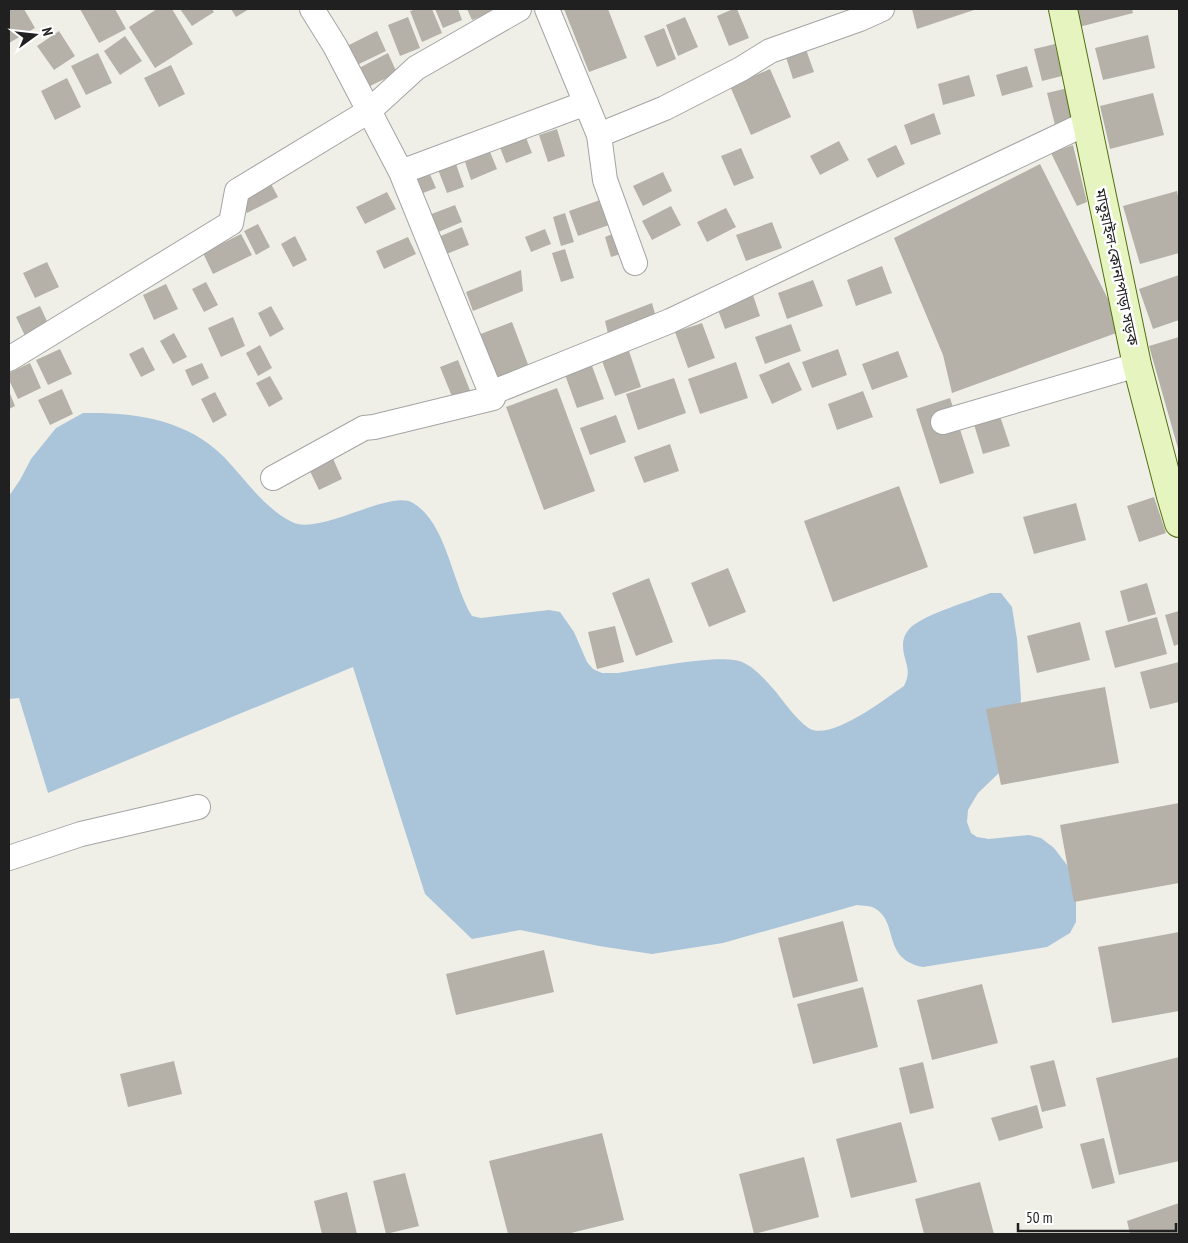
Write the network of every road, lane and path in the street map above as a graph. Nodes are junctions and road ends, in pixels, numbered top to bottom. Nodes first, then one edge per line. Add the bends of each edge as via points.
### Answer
1 (312, 9) edge
2 (518, 9) edge
3 (547, 9) edge
4 (882, 9) edge
5 (1063, 9) edge
6 (586, 103) junction
7 (369, 111) junction
8 (1087, 123) junction
9 (599, 135) junction
10 (401, 172) junction
11 (634, 263) dead end
12 (9, 359) edge
13 (1137, 365) junction
14 (491, 393) junction
15 (944, 422) dead end
16 (273, 478) dead end
17 (1175, 494) edge
18 (1179, 523) edge
19 (198, 807) dead end
20 (9, 858) edge

1 - 7 street
2 - 7 street via 416,68
3 - 6 street
4 - 9 street via 770,51 665,108
5 - 8 main road, মাতুয়াইল-কোনাপাড়া সড়ক
6 - 9 street
6 - 10 street
7 - 10 street
7 - 12 street via 237,191 231,223
8 - 13 main road, মাতুয়াইল-কোনাপাড়া সড়ক
8 - 14 street via 670,321
9 - 11 street via 606,180
10 - 14 street
13 - 15 street
13 - 17 main road, মাতুয়াইল-কোনাপাড়া সড়ক
14 - 16 street via 493,398 364,428
17 - 18 main road, মাতুয়াইল-কোনাপাড়া সড়ক
19 - 20 street via 81,834

